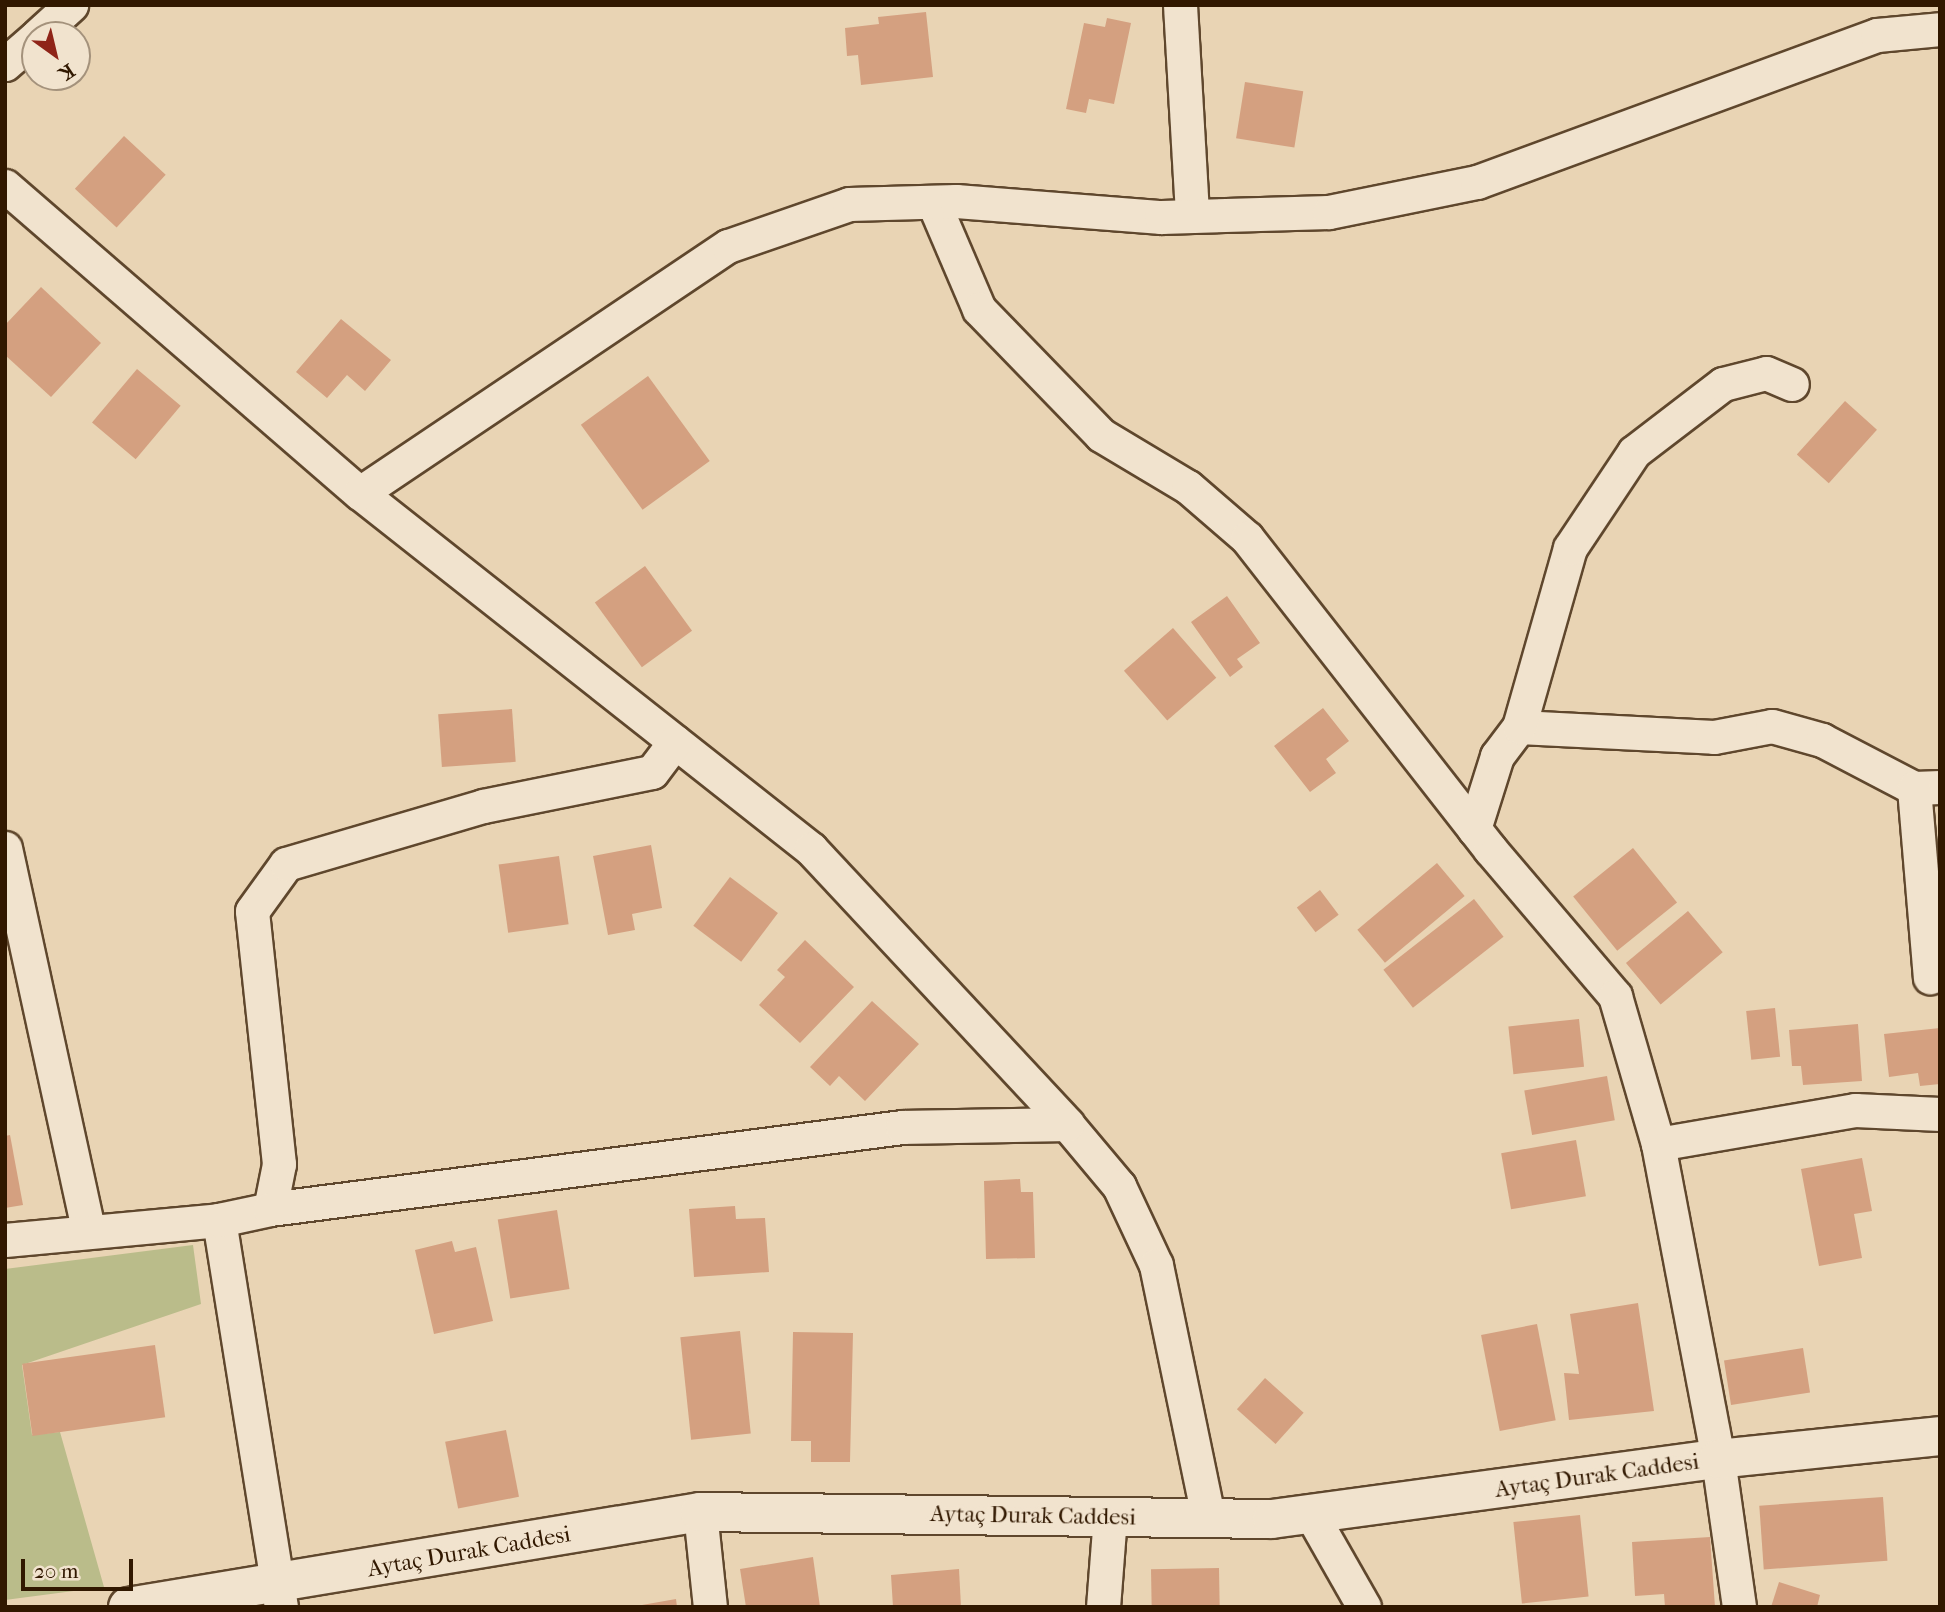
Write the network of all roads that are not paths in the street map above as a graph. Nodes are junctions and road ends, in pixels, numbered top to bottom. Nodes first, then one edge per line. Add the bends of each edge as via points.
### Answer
1 (71, 5) edge
2 (1180, 5) edge
3 (53, 21) edge
4 (1940, 29) edge
5 (21, 50) edge
6 (5, 64) edge
7 (5, 186) edge
8 (934, 204) junction
9 (1192, 216) junction
10 (1792, 384) dead end
11 (360, 493) junction
12 (1518, 727) junction
13 (675, 742) junction
14 (1927, 788) edge
15 (1474, 829) junction
16 (5, 848) edge
17 (1930, 976) dead end
18 (1940, 1114) edge
19 (1067, 1124) junction
20 (1658, 1144) junction
21 (270, 1209) junction
22 (219, 1220) junction
23 (88, 1230) junction
24 (5, 1240) edge
25 (1940, 1436) edge
26 (1718, 1459) junction
27 (700, 1512) junction
28 (1311, 1514) junction
29 (1208, 1516) junction
30 (1110, 1517) junction
31 (279, 1596) edge
32 (128, 1607) edge
33 (710, 1607) edge
34 (1103, 1607) edge
35 (1364, 1607) edge
36 (1739, 1607) edge

1 - 3 street
2 - 9 street
4 - 9 street via 1877,35 1477,182 1329,212
5 - 6 street
7 - 11 street
8 - 9 street
8 - 11 street via 849,204 728,246
8 - 15 street via 979,309 1101,435 1188,487 1247,538
10 - 12 street via 1766,373 1723,384 1634,452 1570,548
11 - 13 street
12 - 14 street via 1714,737 1772,726 1822,740
12 - 15 street via 1497,756
13 - 19 street via 811,849
13 - 21 street via 652,772 483,806 286,864 252,911 279,1164
14 - 17 street
15 - 20 street via 1615,996
16 - 23 street
18 - 20 street via 1855,1110
19 - 21 street via 902,1127
19 - 29 street via 1119,1186 1156,1265
20 - 26 street
21 - 22 street
22 - 23 street
22 - 31 street
23 - 24 street
25 - 26 main road, Aytaç Durak Caddesi
26 - 28 main road, Aytaç Durak Caddesi
26 - 36 street
27 - 30 main road, Aytaç Durak Caddesi
27 - 31 main road, Aytaç Durak Caddesi
27 - 33 street
28 - 29 main road, Aytaç Durak Caddesi
28 - 35 street
29 - 30 main road, Aytaç Durak Caddesi
30 - 34 street
31 - 32 main road, Aytaç Durak Caddesi

